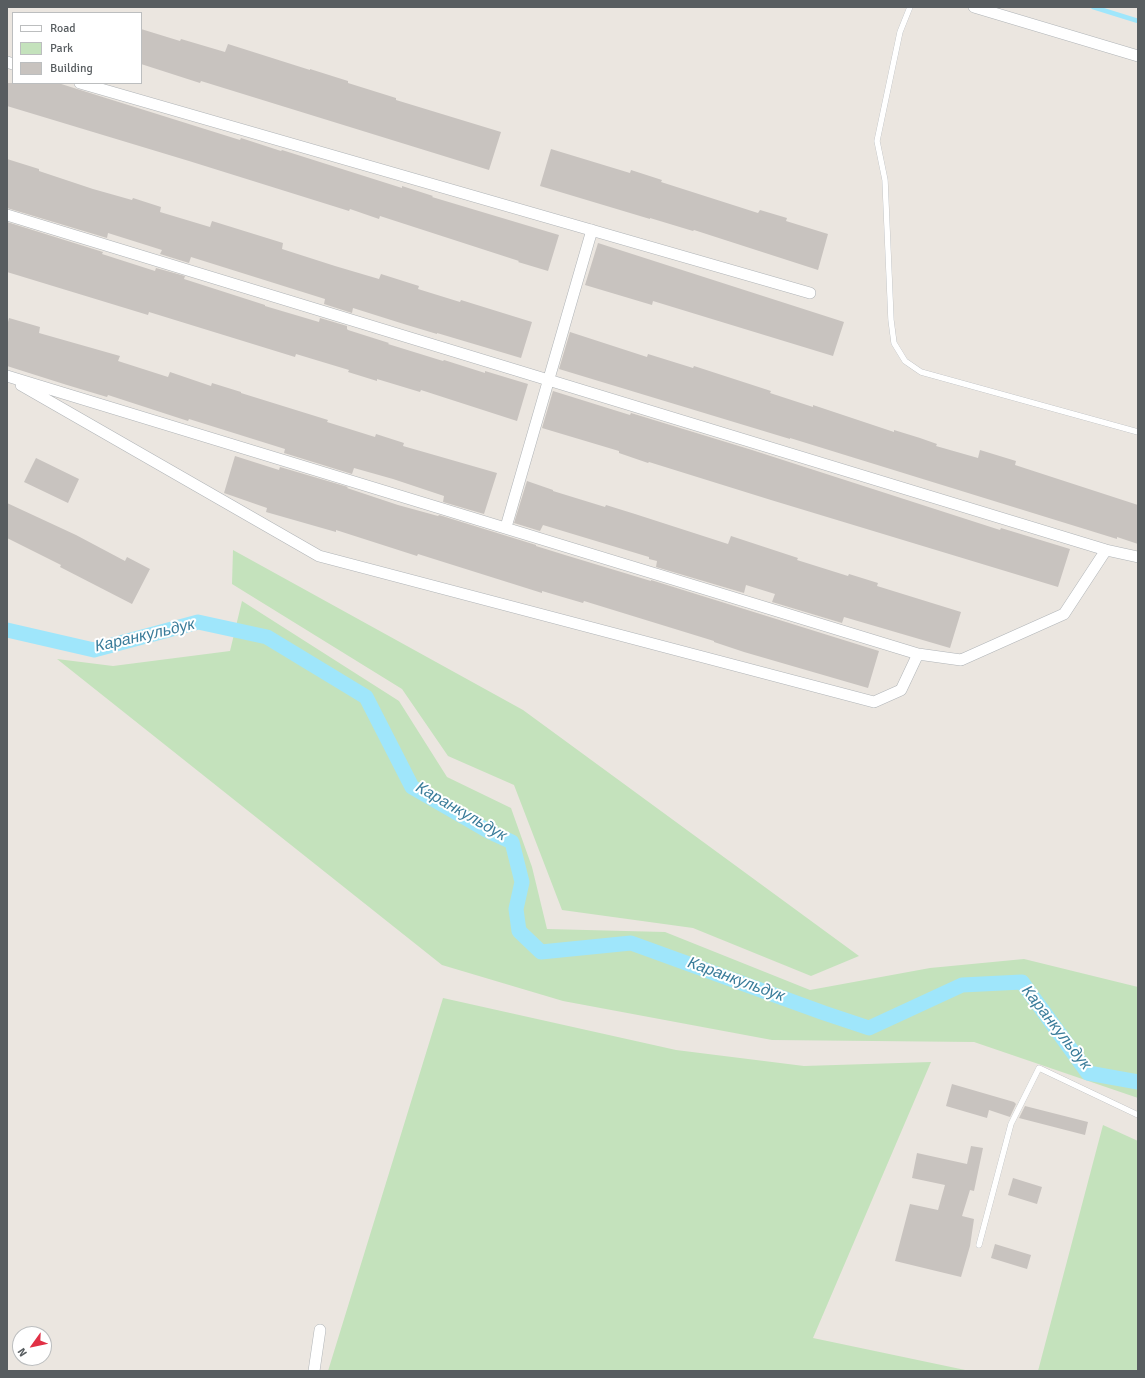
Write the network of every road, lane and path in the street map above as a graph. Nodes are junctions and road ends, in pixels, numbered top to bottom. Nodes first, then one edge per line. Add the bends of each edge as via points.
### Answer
1 (910, 7) edge
2 (974, 7) edge
3 (1138, 56) edge
4 (83, 84) edge
5 (7, 215) edge
6 (592, 230) junction
7 (810, 293) dead end
8 (7, 377) edge
9 (550, 380) junction
10 (1138, 432) edge
11 (506, 528) junction
12 (1106, 550) junction
13 (1138, 557) edge
14 (918, 654) junction
15 (1138, 1115) edge
16 (979, 1245) dead end
17 (320, 1330) dead end
18 (314, 1371) edge

1 - 10 lane via 900,32 877,141 885,180 894,343 905,361 921,372
2 - 3 street
4 - 6 street
5 - 9 street
6 - 7 street
6 - 9 street
8 - 11 street
8 - 14 street via 319,556 874,702 900,690
9 - 11 street
9 - 12 street
11 - 14 street
12 - 13 street
12 - 14 street via 1064,614 961,660
15 - 16 lane via 1039,1068 1011,1124
17 - 18 street

